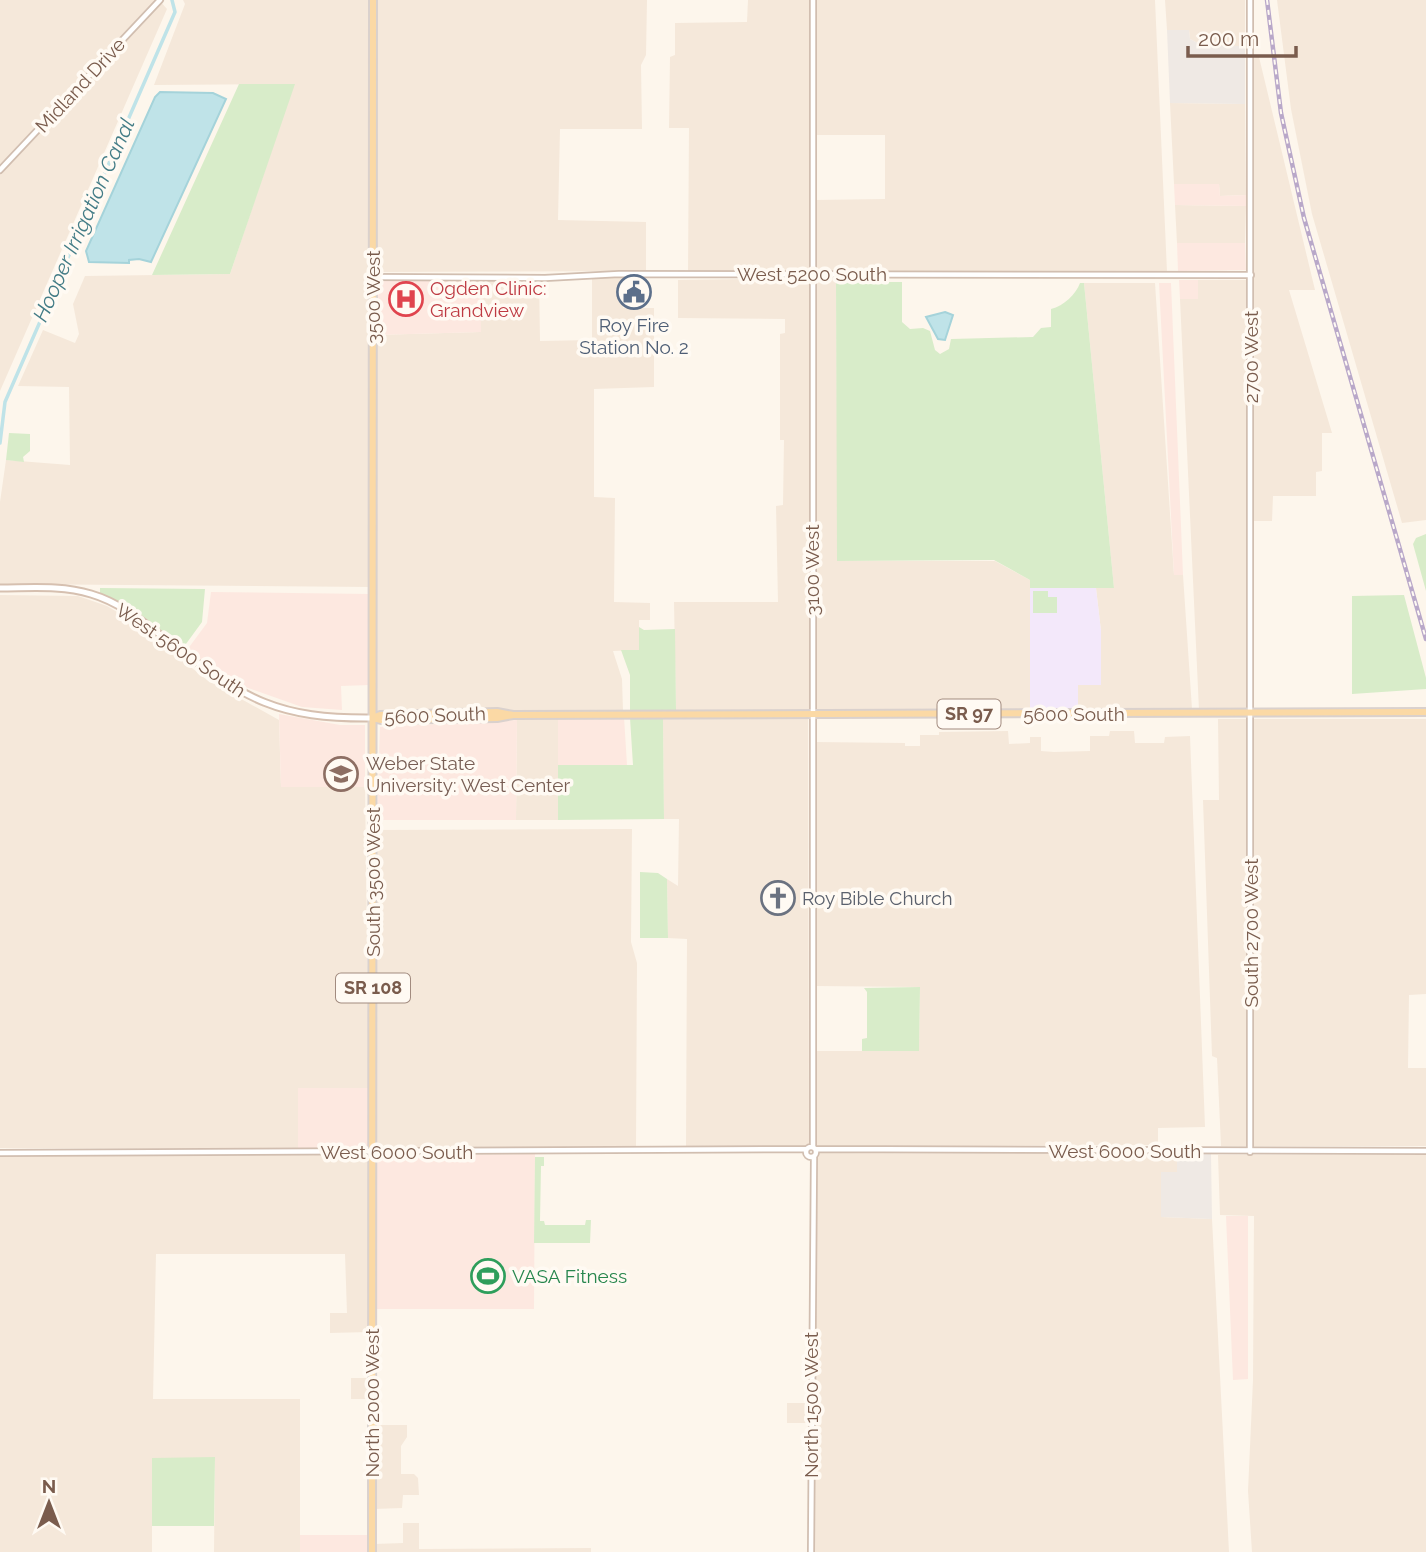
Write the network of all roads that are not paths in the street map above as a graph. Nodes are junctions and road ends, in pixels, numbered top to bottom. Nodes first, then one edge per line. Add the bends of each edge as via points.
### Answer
1 (160, 0) edge
2 (373, 0) edge
3 (813, 0) edge
4 (1250, 0) edge
5 (0, 170) edge
6 (813, 274) junction
7 (1251, 275) junction
8 (373, 277) junction
9 (0, 588) edge
10 (373, 593) joint
11 (1426, 712) edge
12 (812, 714) junction
13 (1251, 714) junction
14 (373, 718) junction
15 (811, 1151) junction
16 (1426, 1151) edge
17 (371, 1152) junction
18 (1250, 1152) junction
19 (0, 1153) edge
20 (371, 1254) joint
21 (811, 1258) joint
22 (372, 1552) edge
23 (811, 1552) edge

1 - 5 street, Midland Drive
2 - 8 main road, 3500 West / SR 108
3 - 6 street, 3100 West
4 - 7 street, 2700 West
6 - 7 street, West 5200 South
6 - 8 street, West 5200 South
6 - 12 street, 3100 West
7 - 13 street, 2700 West
8 - 10 main road, 3500 West / SR 108
9 - 14 main road, West 5600 South / SR 97 via 73,590 109,601 255,699 312,716
10 - 14 main road, South 3500 West / SR 108
11 - 13 main road, 5600 South / SR 97
12 - 13 main road, 5600 South / SR 97
12 - 14 main road, 5600 South / SR 97 via 497,712
12 - 15 street, 3100 West
13 - 18 street, South 2700 West
14 - 17 main road, South 3500 West / SR 108
15 - 17 street, West 6000 South
15 - 18 street, West 6000 South
15 - 21 street, 3100 West
16 - 18 street, West 6000 South
17 - 19 street, West 6000 South
17 - 20 main road, South 3500 West / SR 108
20 - 22 main road, North 2000 West / SR 108
21 - 23 street, North 1500 West

